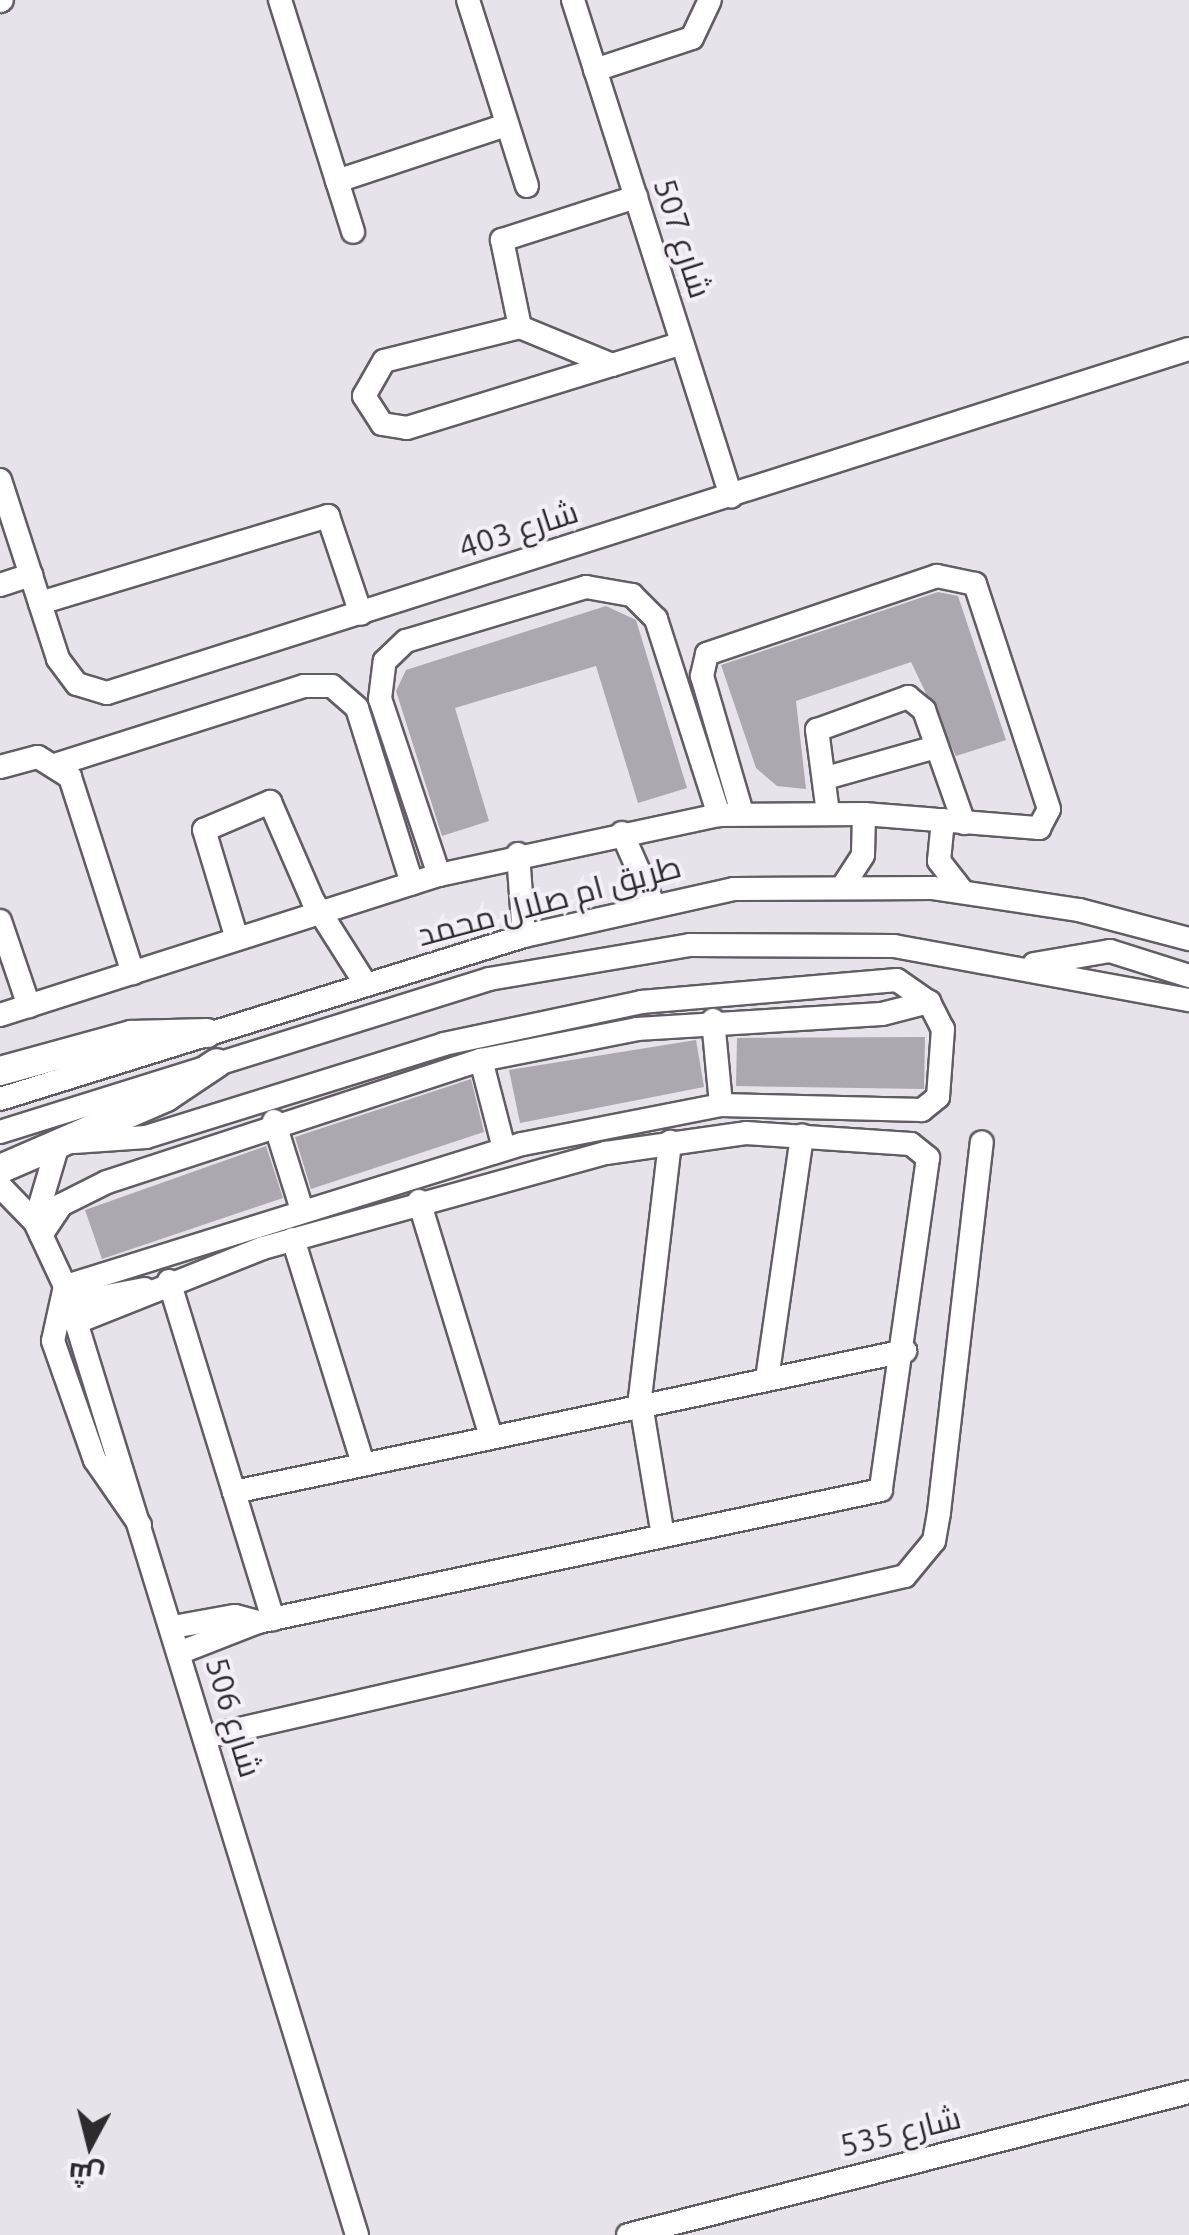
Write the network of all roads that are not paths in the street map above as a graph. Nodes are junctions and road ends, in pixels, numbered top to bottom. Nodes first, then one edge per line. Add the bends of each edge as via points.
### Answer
1 (280, 0) edge
2 (468, 0) edge
3 (573, 0) edge
4 (716, 3) edge
5 (596, 70) junction
6 (506, 125) junction
7 (337, 181) junction
8 (526, 186) dead end
9 (636, 196) junction
10 (353, 232) dead end
11 (520, 327) junction
12 (682, 343) junction
13 (1189, 349) edge
14 (612, 365) junction
15 (0, 480) edge
16 (731, 496) junction
17 (31, 575) junction
18 (0, 585) edge
19 (40, 603) junction
20 (361, 614) junction
21 (934, 748) junction
22 (58, 764) junction
23 (0, 766) edge
24 (826, 778) junction
25 (828, 813) junction
26 (731, 814) junction
27 (864, 814) junction
28 (954, 822) junction
29 (622, 833) junction
30 (518, 854) junction
31 (439, 875) junction
32 (844, 883) junction
33 (412, 884) junction
34 (963, 892) junction
35 (652, 901) junction
36 (319, 912) junction
37 (0, 921) edge
38 (524, 936) junction
39 (237, 939) junction
40 (1189, 939) edge
41 (1030, 965) junction
42 (133, 972) junction
43 (1189, 976) edge
44 (364, 983) junction
45 (1189, 1000) edge
46 (929, 1002) junction
47 (29, 1006) junction
48 (0, 1015) edge
49 (712, 1020) junction
50 (207, 1033) junction
51 (481, 1060) junction
52 (217, 1063) junction
53 (0, 1071) edge
54 (0, 1100) edge
55 (721, 1106) junction
56 (274, 1121) junction
57 (0, 1132) edge
58 (802, 1136) junction
59 (670, 1142) junction
60 (982, 1142) dead end
61 (65, 1146) junction
62 (504, 1148) junction
63 (0, 1169) edge
64 (0, 1186) edge
65 (419, 1201) junction
66 (302, 1210) junction
67 (38, 1228) junction
68 (293, 1239) junction
69 (168, 1281) junction
70 (70, 1304) junction
71 (905, 1351) junction
72 (767, 1379) junction
73 (640, 1408) junction
74 (491, 1437) junction
75 (363, 1464) junction
76 (234, 1492) junction
77 (140, 1525) junction
78 (663, 1536) junction
79 (265, 1620) junction
80 (173, 1627) junction
81 (181, 1652) junction
82 (205, 1736) junction
83 (1189, 2092) edge
84 (357, 2235) edge
85 (628, 2235) edge

1 - 7 street
2 - 6 street
3 - 5 street, شارع 507
4 - 5 street via 692,38
5 - 9 street, شارع 507
6 - 7 street
6 - 8 street
7 - 10 street
9 - 11 street via 502,240
9 - 12 street, شارع 507
11 - 14 street
11 - 14 street via 384,360 367,379 366,404 382,424 407,428
12 - 14 street
12 - 16 street, شارع 507
13 - 16 street, شارع 403
15 - 17 street, شارع 403
16 - 20 street, شارع 403
17 - 18 street
17 - 19 street, شارع 403
19 - 20 street, شارع 403 via 65,673 107,693
19 - 20 street via 328,516
21 - 24 street
21 - 24 street via 922,705 902,697 821,726
21 - 28 street
22 - 23 street via 38,757
22 - 33 street via 304,686 332,686 357,708
22 - 42 street via 70,776
24 - 25 street
25 - 26 street
25 - 27 street
26 - 28 street via 702,676 707,654 953,574 984,597 1050,814 1033,830
26 - 29 street
26 - 31 street via 656,620 632,595 586,587 406,642 385,661 380,699
27 - 28 street
27 - 32 street via 863,854
28 - 34 street via 940,861
29 - 30 street
29 - 35 street
30 - 31 street
30 - 38 street
31 - 33 street
32 - 34 street, طريق ام صلال محمد
32 - 35 street, طريق ام صلال محمد
33 - 36 street
34 - 40 street, طريق ام صلال محمد
35 - 38 street, طريق ام صلال محمد
36 - 39 street
36 - 39 street via 278,808 258,802 215,818 202,837
36 - 44 street
37 - 47 street
38 - 44 street, طريق ام صلال محمد
39 - 42 street
41 - 43 street via 1110,950
41 - 45 street, طريق ام صلال محمد
41 - 52 street, طريق ام صلال محمد via 826,942 622,952 489,980
42 - 47 street
44 - 50 street, طريق ام صلال محمد
46 - 49 street via 882,1014
46 - 55 street via 944,1055 938,1097 922,1110
46 - 61 street via 889,980 641,1002 444,1044 146,1137
47 - 48 street
49 - 51 street
49 - 55 street
50 - 53 main road via 131,1035
50 - 54 street, طريق ام صلال محمد
51 - 56 street
51 - 62 street
52 - 57 street, طريق ام صلال محمد
52 - 61 main road
55 - 62 street
56 - 66 street
56 - 67 street via 84,1192
58 - 59 street
58 - 71 street via 926,1152
58 - 72 street
59 - 65 street
59 - 73 street
60 - 82 street via 934,1541 905,1576
61 - 63 main road
61 - 67 street
62 - 66 street
64 - 67 street, شارع 506
65 - 68 street
65 - 74 street
66 - 70 street
67 - 70 street, شارع 506
68 - 69 street
68 - 75 street
69 - 70 street
69 - 76 street
70 - 77 street, شارع 506
70 - 77 street via 53,1341 95,1460
71 - 72 street
71 - 78 street via 881,1490
72 - 73 street
73 - 74 street
73 - 78 street
74 - 75 street
75 - 76 street
76 - 79 street
77 - 80 street, شارع 506
78 - 79 street
79 - 80 street via 235,1616
79 - 81 street
80 - 81 street, شارع 506
81 - 82 street, شارع 506
82 - 84 street, شارع 506
83 - 85 street, شارع 535

